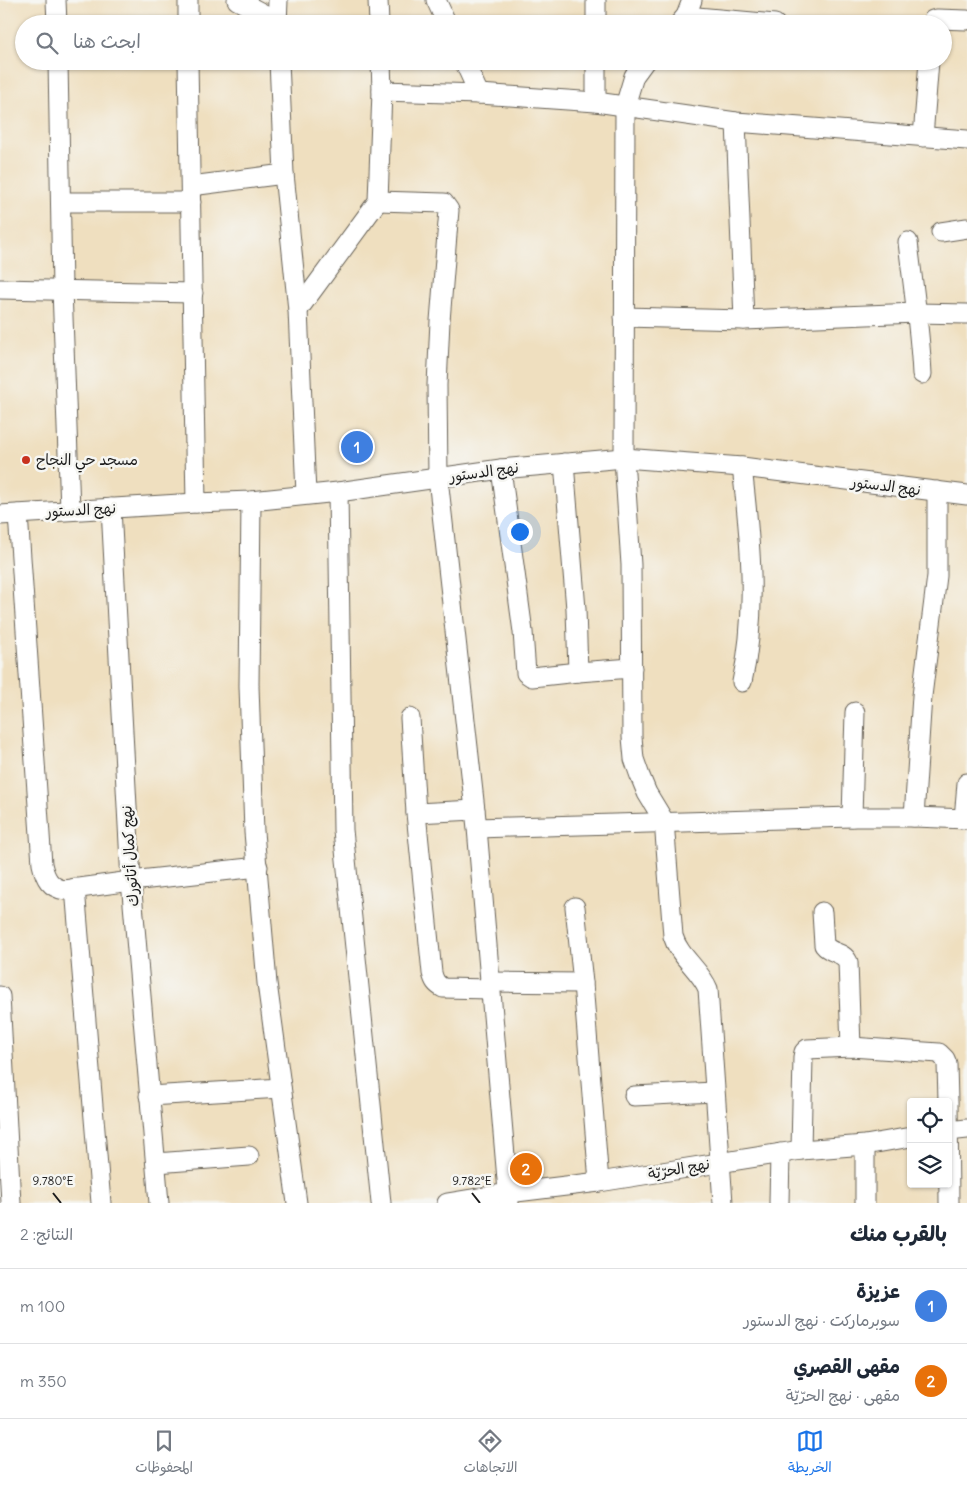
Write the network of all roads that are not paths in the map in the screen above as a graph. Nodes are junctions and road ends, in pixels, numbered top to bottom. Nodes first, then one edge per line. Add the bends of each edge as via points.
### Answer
1 (56, 0) edge
2 (188, 0) edge
3 (237, 0) edge
4 (278, 0) edge
5 (378, 0) edge
6 (436, 0) edge
7 (596, 0) edge
8 (686, 13) edge
9 (57, 15) edge
10 (188, 15) edge
11 (264, 15) edge
12 (277, 15) edge
13 (379, 15) edge
14 (443, 15) edge
15 (596, 15) edge
16 (702, 15) edge
17 (952, 20) edge
18 (967, 20) edge
19 (58, 70) edge
20 (188, 70) edge
21 (279, 70) edge
22 (381, 70) edge
23 (468, 70) edge
24 (596, 70) edge
25 (638, 70) edge
26 (927, 70) edge
27 (382, 91) junction
28 (479, 94) junction
29 (596, 102) junction
30 (625, 106) junction
31 (736, 122) junction
32 (923, 137) junction
33 (967, 140) edge
34 (284, 174) junction
35 (191, 194) junction
36 (378, 201) junction
37 (61, 202) junction
38 (967, 228) edge
39 (941, 232) dead end
40 (908, 242) dead end
41 (0, 289) edge
42 (62, 289) junction
43 (192, 293) junction
44 (298, 310) junction
45 (916, 312) junction
46 (967, 314) edge
47 (624, 317) junction
48 (744, 320) junction
49 (922, 374) dead end
50 (624, 458) junction
51 (564, 463) junction
52 (742, 467) junction
53 (502, 469) junction
54 (438, 478) junction
55 (937, 491) junction
56 (338, 492) junction
57 (306, 494) junction
58 (967, 495) edge
59 (251, 502) junction
60 (196, 503) junction
61 (111, 508) junction
62 (70, 510) junction
63 (9, 515) edge
64 (632, 668) junction
65 (578, 672) junction
66 (742, 682) dead end
67 (855, 712) dead end
68 (410, 718) dead end
69 (967, 783) edge
70 (416, 813) junction
71 (852, 817) junction
72 (914, 817) junction
73 (476, 819) junction
74 (965, 819) edge
75 (664, 822) junction
76 (258, 867) junction
77 (131, 881) junction
78 (75, 888) junction
79 (575, 907) dead end
80 (822, 912) dead end
81 (583, 983) junction
82 (489, 985) junction
83 (0, 996) edge
84 (851, 1048) junction
85 (281, 1088) junction
86 (714, 1092) junction
87 (149, 1096) junction
88 (634, 1096) dead end
89 (948, 1098) edge
90 (952, 1119) edge
91 (955, 1131) edge
92 (907, 1139) edge
93 (865, 1145) junction
94 (801, 1150) junction
95 (780, 1153) junction
96 (250, 1156) dead end
97 (721, 1161) junction
98 (156, 1163) junction
99 (599, 1182) junction
100 (508, 1198) edge
101 (11, 1203) edge
102 (101, 1203) edge
103 (158, 1203) edge
104 (297, 1203) edge
105 (381, 1203) edge
106 (447, 1203) edge
107 (723, 1203) edge
108 (779, 1203) edge
109 (865, 1203) edge
110 (949, 1203) edge

1 - 9 street
2 - 10 street
3 - 11 street
4 - 12 street
5 - 13 street
6 - 14 street
7 - 15 street
8 - 16 street
17 - 18 street
19 - 37 street
20 - 35 street
21 - 34 street
22 - 27 street
23 - 28 street
24 - 29 street
25 - 30 street
26 - 32 street
27 - 28 street
27 - 36 street
28 - 29 street
29 - 30 street
30 - 31 street
30 - 47 street
31 - 32 street
31 - 48 street
32 - 33 street
34 - 35 street
34 - 44 street
35 - 37 street
35 - 43 street
36 - 44 street
36 - 54 street via 444,203 449,210 438,357
37 - 42 street
38 - 39 street
40 - 45 street
41 - 42 street
42 - 43 street
42 - 62 street
43 - 60 street
44 - 57 street
45 - 46 street
45 - 48 street
45 - 49 street
47 - 48 street
47 - 50 street
50 - 51 street, نهج الدستور
50 - 52 street, نهج الدستور
50 - 64 street via 631,565
51 - 53 street, نهج الدستور
51 - 65 street
52 - 55 street, نهج الدستور
52 - 66 street via 751,584
53 - 54 street, نهج الدستور
53 - 65 street via 526,673 532,677
54 - 56 street, نهج الدستور
54 - 73 street
55 - 58 street, نهج الدستور
55 - 72 street via 937,576 922,696
56 - 57 street, نهج الدستور
56 - 105 street via 343,830
57 - 59 street, نهج الدستور
59 - 60 street, نهج الدستور
59 - 76 street via 249,705
60 - 61 street, نهج الدستور
61 - 62 street, نهج الدستور
61 - 77 street, نهج كمال أتاتورك
62 - 63 street, نهج الدستور
63 - 78 street via 42,864 44,873 57,889
64 - 65 street
64 - 75 street via 634,759 647,793
67 - 71 street
68 - 70 street
69 - 74 street
70 - 73 street
70 - 82 street via 434,981 443,988
71 - 72 street
71 - 75 street
72 - 74 street
73 - 75 street
73 - 82 street
75 - 86 street via 675,945 708,989
76 - 77 street
76 - 85 street via 267,983
77 - 78 street
77 - 87 street, نهج كمال أتاتورك
78 - 102 street
79 - 81 street
80 - 84 street via 824,946 844,956 848,962
81 - 82 street
81 - 99 street
82 - 100 street
83 - 101 street
84 - 89 street via 942,1055 946,1064
84 - 94 street via 811,1048 804,1052
85 - 87 street
85 - 104 street
86 - 88 street
86 - 97 street
87 - 98 street, نهج كمال أتاتورك
90 - 91 street
91 - 110 street
92 - 93 street, نهج الحرّيّة
93 - 94 street, نهج الحرّيّة
93 - 109 street
94 - 95 street, نهج الحرّيّة
95 - 97 street, نهج الحرّيّة
95 - 108 street
96 - 98 street
97 - 99 street, نهج الحرّيّة
97 - 107 street
98 - 103 street, نهج كمال أتاتورك
99 - 100 street, نهج الحرّيّة
100 - 106 street, نهج الحرّيّة

